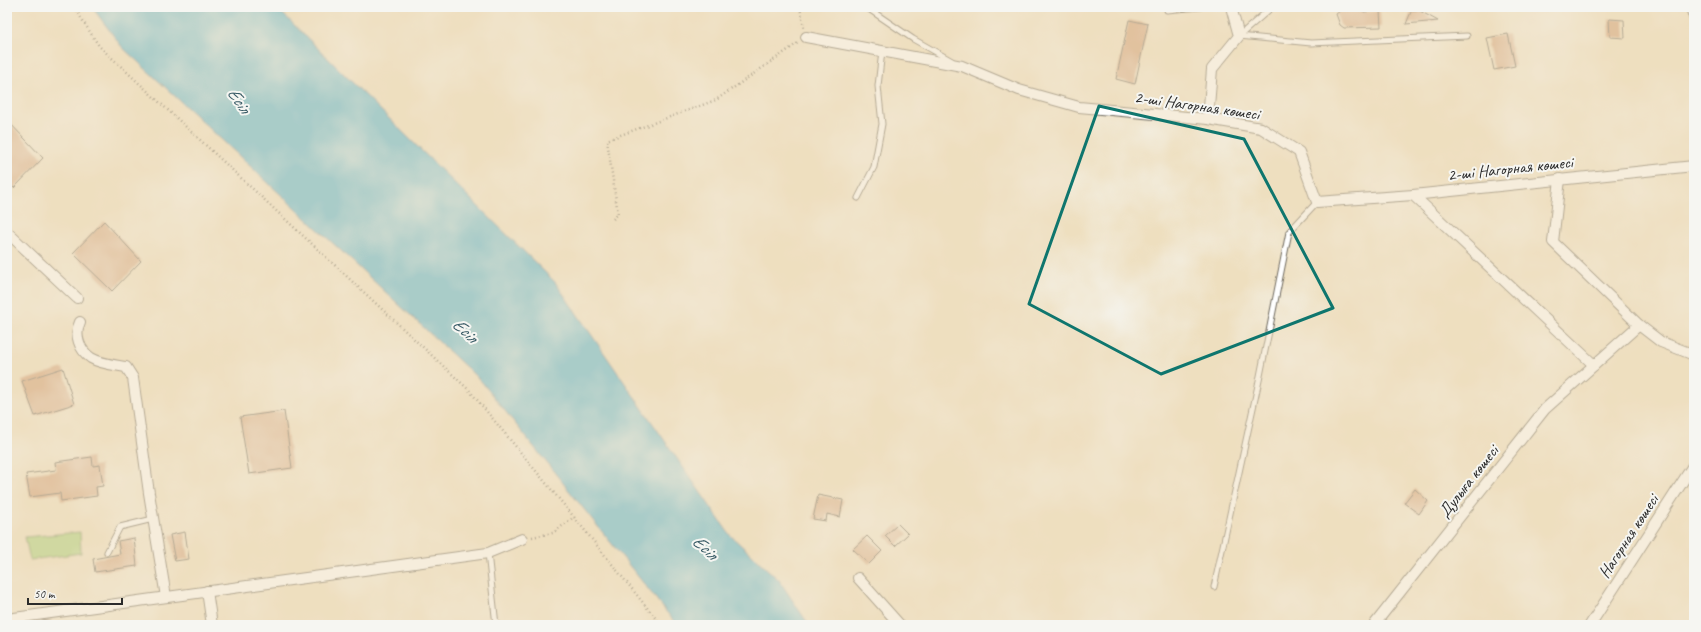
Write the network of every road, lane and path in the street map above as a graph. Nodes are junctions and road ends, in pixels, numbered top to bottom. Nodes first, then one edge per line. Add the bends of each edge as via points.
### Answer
1 (74, 7) edge
2 (800, 7) edge
3 (866, 7) edge
4 (1200, 7) edge
5 (1231, 7) edge
6 (1272, 7) edge
7 (1688, 7) edge
8 (1167, 10) dead end
9 (1694, 24) edge
10 (1239, 36) junction
11 (1467, 36) dead end
12 (806, 37) junction
13 (882, 51) junction
14 (962, 66) junction
15 (1208, 119) junction
16 (1694, 166) edge
17 (1560, 179) junction
18 (1413, 195) junction
19 (858, 198) dead end
20 (1317, 202) junction
21 (613, 219) dead end
22 (7, 232) edge
23 (77, 298) dead end
24 (80, 322) dead end
25 (1639, 325) junction
26 (1694, 355) edge
27 (1594, 365) junction
28 (1694, 464) edge
29 (574, 517) junction
30 (153, 519) junction
31 (522, 540) joint
32 (108, 552) dead end
33 (488, 553) junction
34 (858, 578) dead end
35 (1214, 587) dead end
36 (207, 591) junction
37 (166, 596) junction
38 (7, 619) edge
39 (212, 625) edge
40 (496, 625) edge
41 (662, 625) edge
42 (900, 625) edge
43 (1374, 625) edge
44 (1590, 625) edge

1 - 29 path via 100,46 469,390
2 - 12 path
3 - 14 lane via 913,39
4 - 8 lane
5 - 10 street
6 - 10 lane
7 - 9 lane
10 - 11 lane via 1311,43
10 - 15 street via 1212,69
12 - 13 street, 2-ші Нагорная көшесі
12 - 21 path via 716,100 607,140 618,214
13 - 14 street, 2-ші Нагорная көшесі
13 - 19 lane via 878,86 882,124 874,167
14 - 15 street, 2-ші Нагорная көшесі via 1019,90 1079,107
15 - 20 street, 2-ші Нагорная көшесі via 1261,128 1299,152
16 - 17 street, 2-ші Нагорная көшесі
17 - 18 street, 2-ші Нагорная көшесі
17 - 25 street via 1553,242
18 - 20 street, 2-ші Нагорная көшесі
18 - 27 street
20 - 35 lane via 1290,232
22 - 23 street
24 - 30 street via 77,328 78,342 91,358 126,367 132,378
25 - 26 street via 1661,342
25 - 27 street, Дулыға көшесі
27 - 43 street, Дулыға көшесі via 1545,409
28 - 44 street, Нагорная көшесі
29 - 31 path via 552,533
29 - 41 path
30 - 32 lane via 120,528
30 - 37 street
31 - 33 street
33 - 36 street
33 - 40 lane
34 - 42 street
36 - 37 street
36 - 39 street
37 - 38 street

